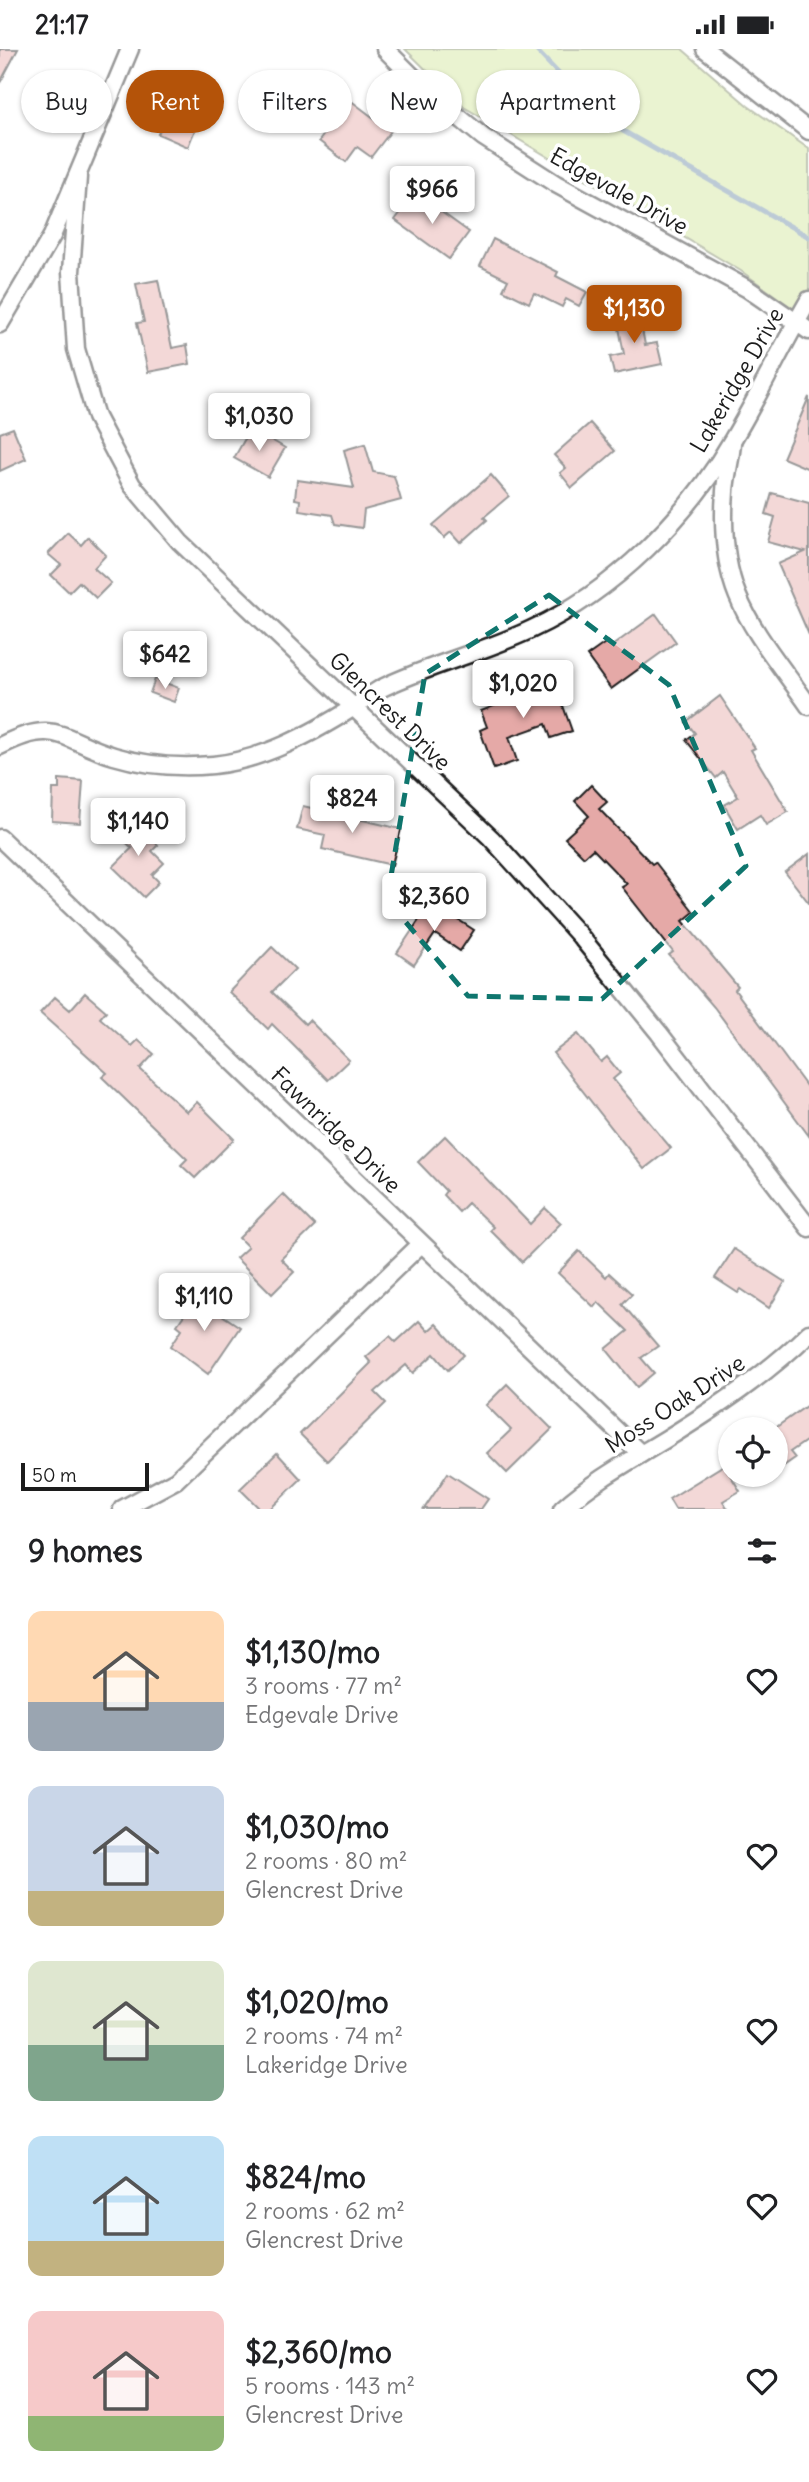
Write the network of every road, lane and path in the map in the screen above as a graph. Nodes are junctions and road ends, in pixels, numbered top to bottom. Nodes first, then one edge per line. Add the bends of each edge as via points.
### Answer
1 (130, 49) edge
2 (385, 49) edge
3 (705, 49) edge
4 (809, 131) edge
5 (78, 177) junction
6 (809, 300) edge
7 (0, 324) edge
8 (803, 326) edge
9 (733, 441) junction
10 (809, 706) edge
11 (354, 707) junction
12 (0, 746) edge
13 (0, 838) edge
14 (809, 1228) edge
15 (421, 1244) junction
16 (809, 1333) edge
17 (641, 1454) junction
18 (121, 1509) edge
19 (562, 1509) edge

1 - 5 street
2 - 8 street, Edgevale Drive via 482,137 556,184 748,289
3 - 4 street
5 - 7 street via 32,274
5 - 11 street, Glencrest Drive via 71,272 76,349 96,417 115,456 155,515 180,542
6 - 8 street, Lakeridge Drive
8 - 9 street, Lakeridge Drive
9 - 10 street via 724,524 730,580 758,635
9 - 11 street, Lakeridge Drive via 676,517 612,579 534,629 417,672
11 - 12 street, Lakeridge Drive via 276,749 221,764 159,766 111,755 69,735 46,732 22,734
11 - 14 street, Glencrest Drive via 491,838 580,936
13 - 15 street, Fawnridge Drive
15 - 17 street, Fawnridge Drive
15 - 18 street via 176,1480
16 - 17 street, Moss Oak Drive via 764,1373
17 - 19 street, Moss Oak Drive

